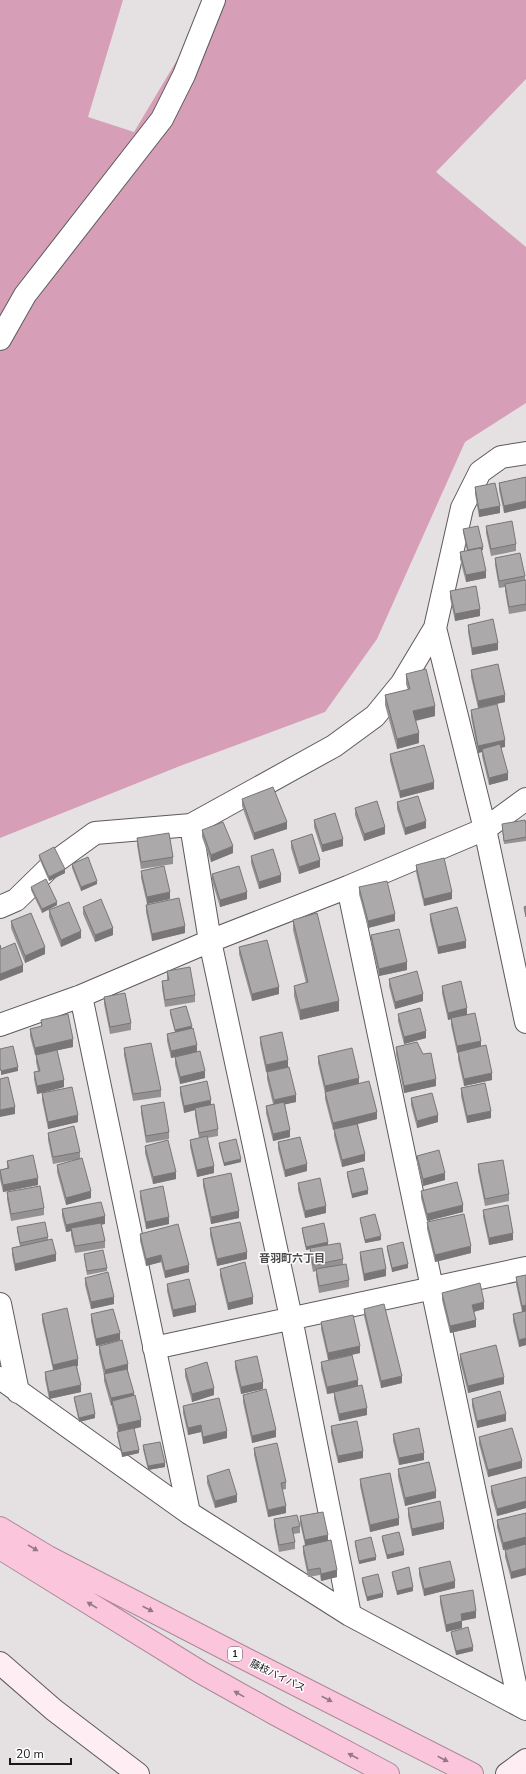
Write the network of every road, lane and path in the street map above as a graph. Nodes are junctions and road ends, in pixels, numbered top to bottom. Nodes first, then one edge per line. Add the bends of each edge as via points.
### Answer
1 (214, 0) edge
2 (0, 339) edge
3 (526, 452) edge
4 (435, 628) junction
5 (526, 799) edge
6 (190, 825) junction
7 (485, 829) junction
8 (348, 887) junction
9 (0, 907) edge
10 (210, 941) junction
11 (523, 989) edge
12 (81, 996) junction
13 (526, 1022) edge
14 (0, 1025) edge
15 (526, 1268) edge
16 (432, 1288) junction
17 (0, 1304) edge
18 (291, 1318) junction
19 (154, 1348) junction
20 (0, 1378) edge
21 (18, 1392) junction
22 (189, 1513) junction
23 (0, 1528) edge
24 (0, 1548) edge
25 (350, 1615) junction
26 (0, 1663) edge
27 (520, 1701) edge
28 (526, 1760) edge
29 (138, 1774) edge
30 (388, 1774) edge
31 (472, 1774) edge
32 (508, 1774) edge

1 - 2 street via 184,75 162,119 24,295
3 - 4 street via 502,457 480,472 462,508
4 - 6 street via 402,683 376,716 334,746
4 - 7 street
5 - 7 street
6 - 9 street via 95,833 55,862 16,900
6 - 10 street
7 - 8 street
7 - 11 street
8 - 10 street
8 - 16 street
10 - 12 street
10 - 18 street
11 - 13 street
12 - 14 street
12 - 19 street
15 - 16 street
16 - 18 street
16 - 27 street
17 - 21 street
18 - 19 street
18 - 25 street
19 - 22 street
20 - 21 street
21 - 22 street
22 - 25 street
23 -> 31 highway, 藤枝バイパス / 1 via 48,1557
30 -> 24 highway via 202,1673
25 - 27 street
26 - 29 street via 54,1710
28 - 32 street

